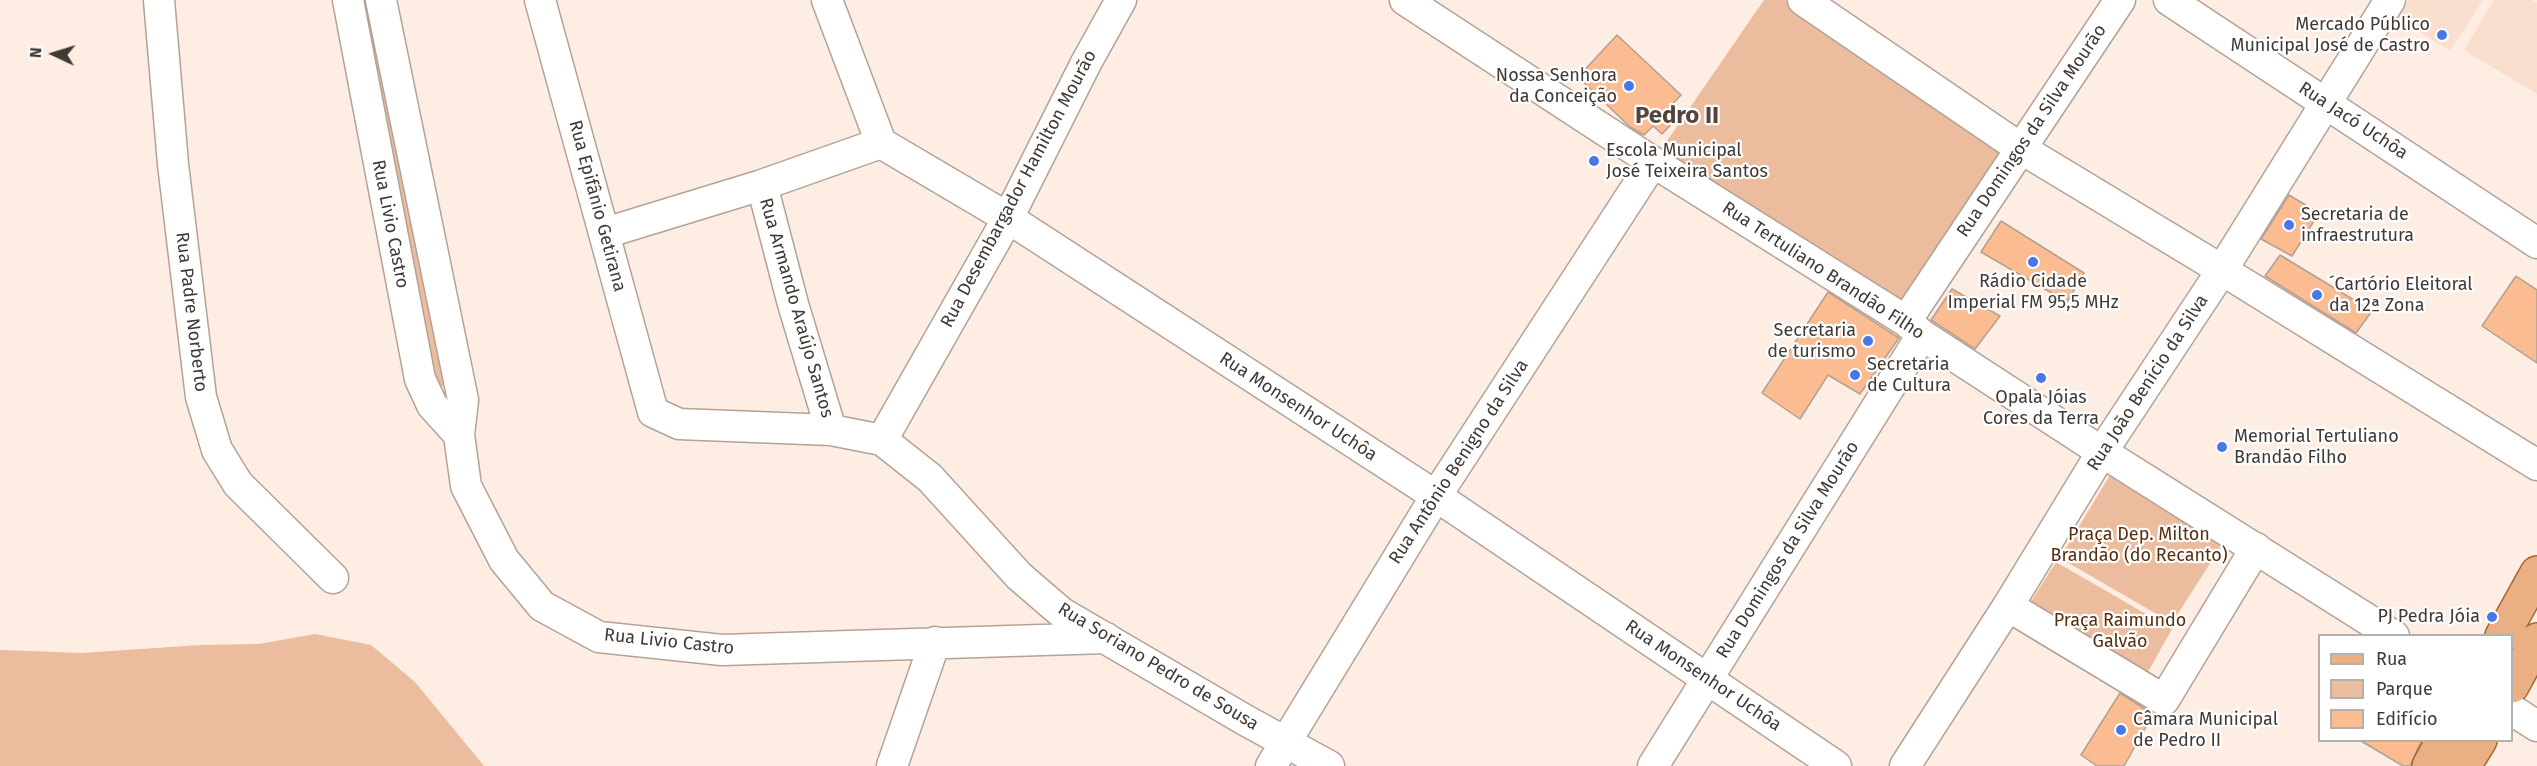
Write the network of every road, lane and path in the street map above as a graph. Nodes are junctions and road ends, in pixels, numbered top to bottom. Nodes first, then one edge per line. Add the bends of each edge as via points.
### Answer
1 (159, 0) edge
2 (348, 0) edge
3 (381, 0) edge
4 (540, 0) edge
5 (827, 0) edge
6 (1121, 0) edge
7 (1803, 0) edge
8 (2120, 0) edge
9 (2169, 0) edge
10 (2390, 0) edge
11 (1412, 2) edge
12 (2325, 103) junction
13 (881, 143) junction
14 (2020, 148) junction
15 (1653, 162) junction
16 (762, 185) junction
17 (1008, 218) junction
18 (605, 233) junction
19 (2537, 243) edge
20 (2222, 270) junction
21 (1914, 328) junction
22 (653, 412) joint
23 (831, 430) junction
24 (459, 435) junction
25 (882, 440) junction
26 (2102, 452) junction
27 (2537, 465) edge
28 (1436, 496) junction
29 (2256, 548) junction
30 (2537, 573) edge
31 (333, 578) dead end
32 (2008, 606) junction
33 (2391, 634) edge
34 (2503, 634) edge
35 (1106, 638) junction
36 (2537, 640) edge
37 (935, 642) junction
38 (1708, 678) junction
39 (2513, 682) edge
40 (2513, 711) edge
41 (2537, 726) edge
42 (2442, 742) edge
43 (2479, 742) edge
44 (1278, 753) edge
45 (892, 766) edge
46 (1329, 766) edge
47 (1653, 766) edge
48 (1836, 766) edge
49 (1905, 766) edge
50 (2429, 766) edge
51 (2464, 766) edge

1 - 31 street, Rua Padre Norberto via 173,164 201,397 217,450 238,484
2 - 24 street, Rua Livio Castro via 420,379 432,405
3 - 24 street, Rua Livio Castro via 463,400
4 - 18 street, Rua Epifânio Getirana
5 - 13 street
6 - 17 street, Rua Desembargador Hamilton Mourão
7 - 14 street
8 - 14 street, Rua Domingos da Silva Mourão
9 - 12 street, Rua Jacó Uchôa
10 - 12 street, Rua João Benício da Silva
11 - 15 street, Rua Tertuliano Brandão Filho
12 - 19 street, Rua Jacó Uchôa
12 - 20 street, Rua João Benício da Silva
13 - 16 street
13 - 17 street, Rua Monsenhor Uchôa
14 - 20 street
14 - 21 street, Rua Domingos da Silva Mourão
15 - 21 street, Rua Tertuliano Brandão Filho
15 - 28 street, Rua Antônio Benigno da Silva
16 - 18 street
16 - 23 street, Rua Armando Araújo Santos
17 - 25 street, Rua Desembargador Hamilton Mourão
17 - 28 street, Rua Monsenhor Uchôa
18 - 22 street, Rua Epifânio Getirana
20 - 26 street, Rua João Benício da Silva
20 - 27 street
21 - 26 street, Rua Tertuliano Brandão Filho
21 - 38 street, Rua Domingos da Silva Mourão
22 - 23 street, Rua Soriano Pedro de Sousa via 679,424
23 - 25 street, Rua Soriano Pedro de Sousa
24 - 37 street, Rua Livio Castro via 466,486 504,560 542,606 599,637 722,650
25 - 35 street, Rua Soriano Pedro de Sousa via 930,478 1019,576 1062,613
26 - 29 street, Rua Tertuliano Brandão Filho
26 - 32 street, Rua João Benício da Silva
28 - 38 street, Rua Monsenhor Uchôa
28 - 44 street, Rua Antônio Benigno da Silva
29 - 32 street via 2164,700
29 - 33 street, Rua Tertuliano Brandão Filho
30 - 34 main road
32 - 49 street, Rua João Benício da Silva
35 - 37 street, Rua Livio Castro
35 - 44 street, Rua Soriano Pedro de Sousa via 1245,720
36 - 39 main road
37 - 45 street
38 - 47 street, Rua Domingos da Silva Mourão
38 - 48 street, Rua Monsenhor Uchôa
40 - 41 street
42 - 50 main road
43 - 51 main road
44 - 46 street, Rua Soriano Pedro de Sousa

